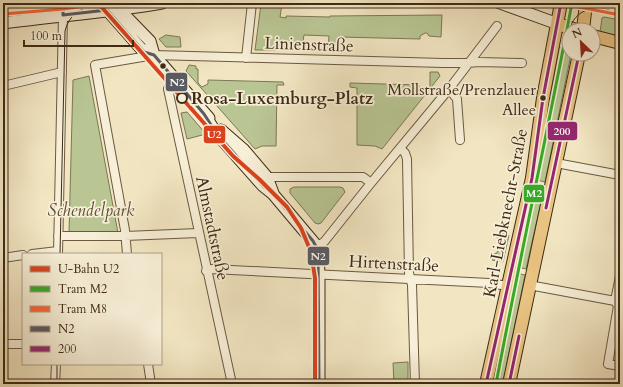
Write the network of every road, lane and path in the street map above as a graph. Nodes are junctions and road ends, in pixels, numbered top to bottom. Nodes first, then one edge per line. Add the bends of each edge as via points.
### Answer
1 (63, 3) edge
2 (162, 3) edge
3 (252, 3) edge
4 (500, 3) edge
5 (561, 3) edge
6 (586, 3) edge
7 (113, 7) edge
8 (63, 15) junction
9 (584, 22) edge
10 (3, 23) edge
11 (558, 24) junction
12 (561, 25) edge
13 (497, 26) dead end
14 (601, 38) edge
15 (620, 43) edge
16 (154, 55) junction
17 (246, 58) junction
18 (576, 62) edge
19 (468, 63) junction
20 (522, 63) dead end
21 (62, 72) junction
22 (176, 81) junction
23 (3, 86) edge
24 (449, 89) junction
25 (204, 114) junction
26 (460, 140) dead end
27 (400, 148) junction
28 (556, 163) junction
29 (620, 175) edge
30 (267, 177) junction
31 (371, 183) junction
32 (273, 194) junction
33 (198, 232) junction
34 (58, 236) junction
35 (125, 236) junction
36 (317, 246) junction
37 (58, 253) edge
38 (127, 253) edge
39 (22, 255) edge
40 (3, 258) edge
41 (206, 271) junction
42 (319, 275) junction
43 (620, 276) edge
44 (411, 279) junction
45 (529, 285) junction
46 (508, 286) junction
47 (615, 301) junction
48 (3, 344) edge
49 (22, 344) edge
50 (56, 365) edge
51 (148, 365) edge
52 (620, 366) edge
53 (55, 384) edge
54 (151, 384) edge
55 (232, 384) edge
56 (319, 384) edge
57 (415, 384) edge
58 (486, 384) edge
59 (509, 384) edge

1 - 8 street
2 - 7 street
3 - 17 street
4 - 11 street
5 - 11 main road, Karl-Liebknecht-Straße
6 - 9 main road
7 - 8 street
7 - 16 street via 150,41
8 - 10 street
8 - 21 street
11 - 12 main road
11 - 46 main road, Karl-Liebknecht-Straße via 543,98 532,178
13 - 19 street
14 - 15 main road
16 - 17 street, Linienstraße
16 - 22 street
16 - 35 street, Linienstraße via 95,65
17 - 19 street, Linienstraße
18 - 28 main road
19 - 20 street, Linienstraße
19 - 24 street
21 - 23 street
21 - 34 street
22 - 25 street
22 - 33 street, Almstadtstraße via 168,89
24 - 26 street via 457,99
24 - 27 street
25 - 30 street via 244,150
25 - 32 street via 216,134
27 - 31 street
27 - 44 street via 407,159
28 - 29 street
28 - 45 main road
30 - 31 street via 362,176
30 - 32 street
31 - 36 street via 324,242
32 - 36 street
33 - 35 street
33 - 41 street, Almstadtstraße
34 - 35 street
34 - 37 street
35 - 38 street
36 - 42 street
39 - 40 street
41 - 42 street, Hirtenstraße via 212,269
41 - 55 street, Almstadtstraße
42 - 44 street, Hirtenstraße
42 - 56 street
43 - 47 street
44 - 46 street, Hirtenstraße
44 - 57 street
45 - 47 street
45 - 59 main road
46 - 58 main road, Karl-Liebknecht-Straße
47 - 52 street via 618,306 608,364
48 - 49 street
50 - 53 street
51 - 54 street

